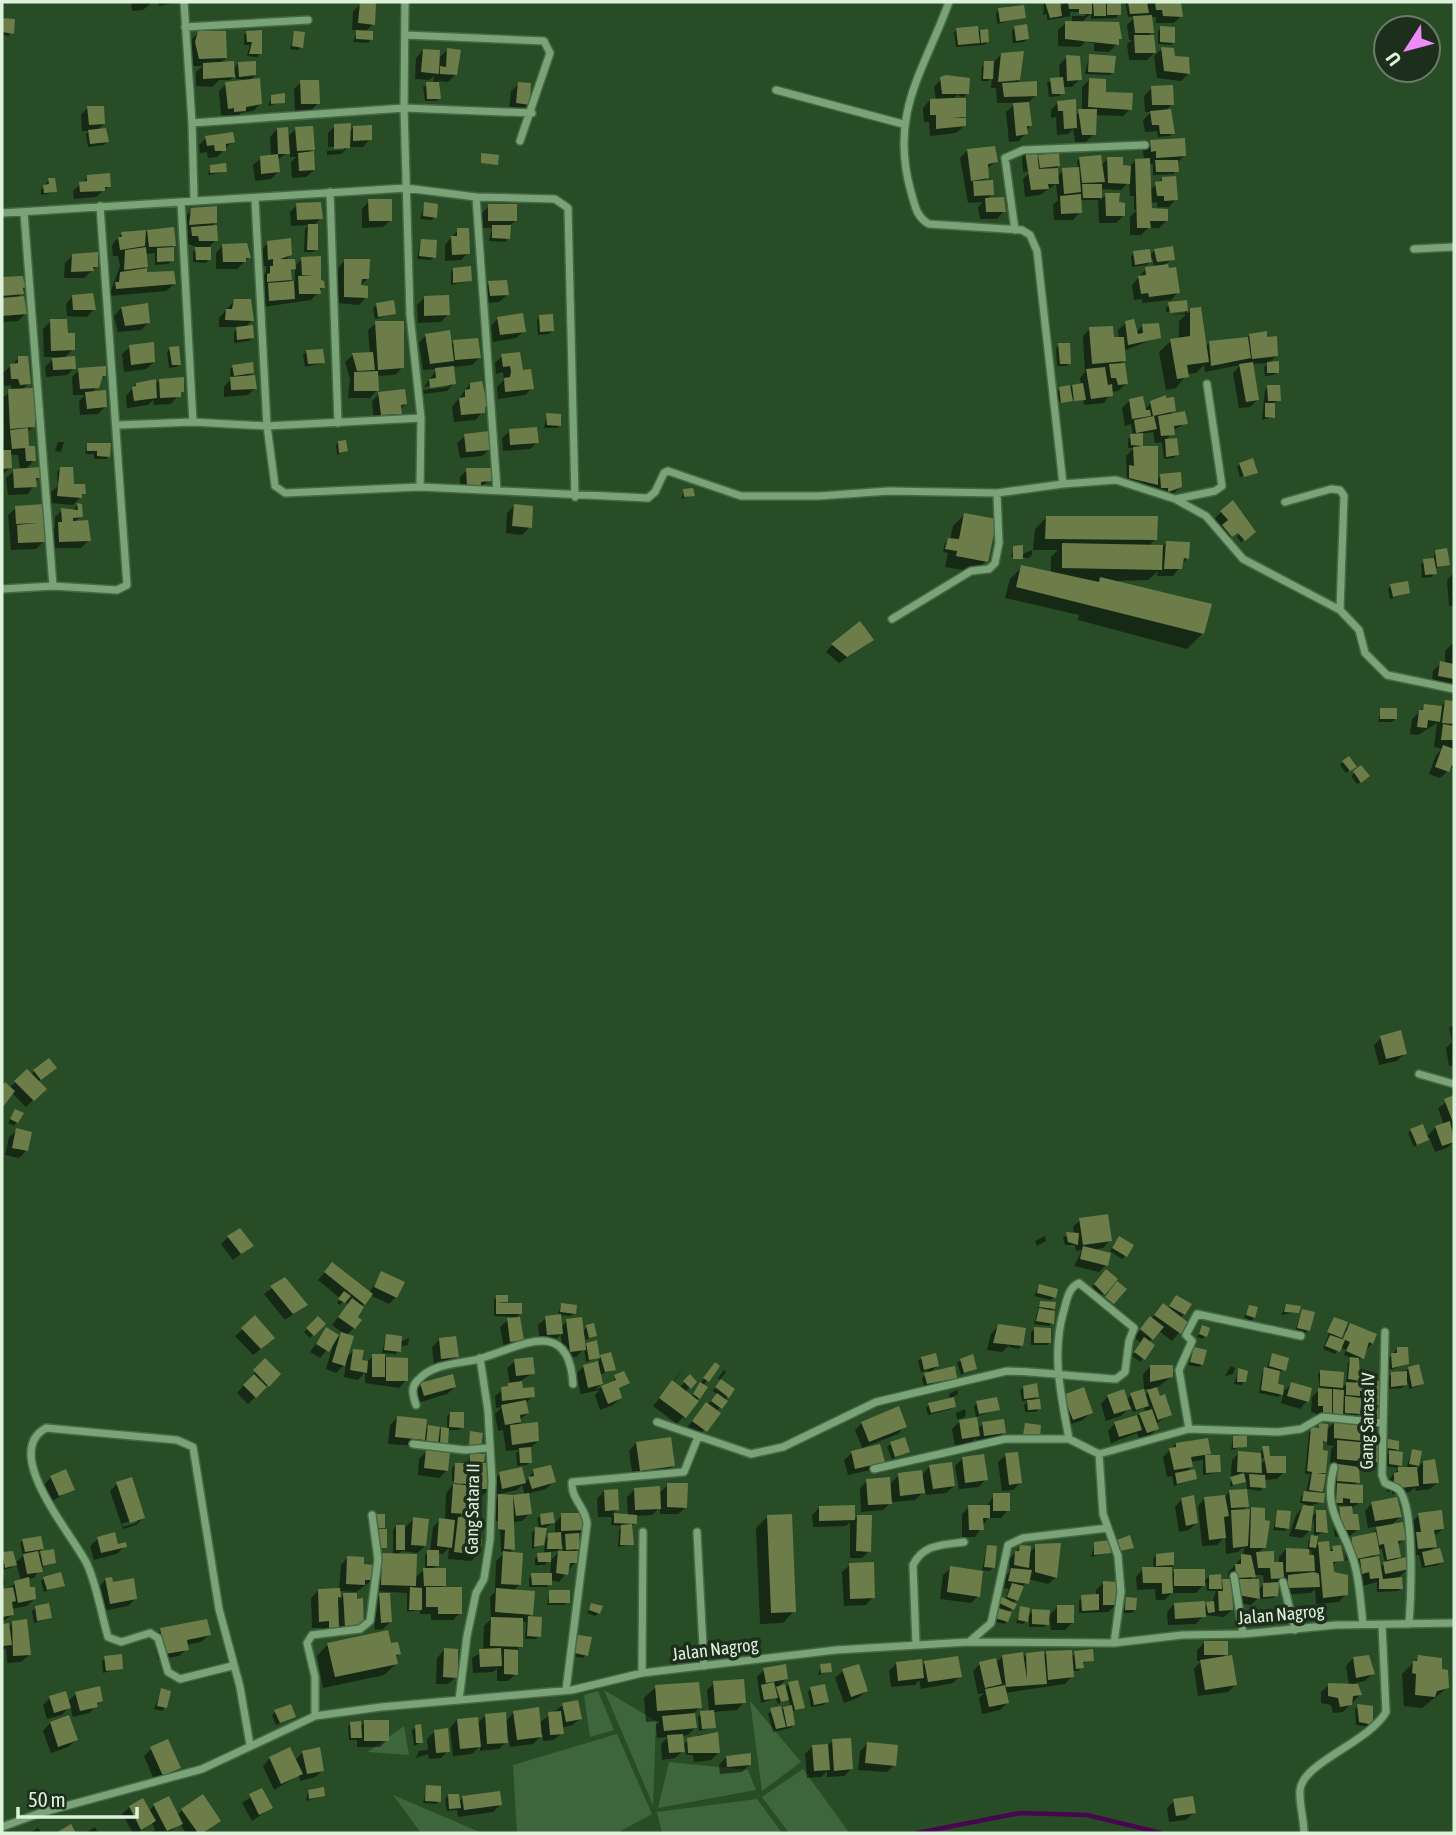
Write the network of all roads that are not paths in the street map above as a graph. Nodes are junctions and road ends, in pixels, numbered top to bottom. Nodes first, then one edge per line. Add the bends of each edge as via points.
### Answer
1 (184, 2) edge
2 (405, 2) edge
3 (949, 2) edge
4 (308, 20) dead end
5 (185, 27) junction
6 (405, 35) junction
7 (776, 90) dead end
8 (404, 108) junction
9 (532, 113) junction
10 (192, 123) junction
11 (903, 124) junction
12 (520, 141) dead end
13 (1145, 145) dead end
14 (406, 188) junction
15 (330, 192) junction
16 (476, 197) junction
17 (194, 199) junction
18 (255, 199) junction
19 (181, 202) junction
20 (100, 206) junction
21 (24, 212) junction
22 (2, 214) edge
23 (1015, 230) junction
24 (1454, 247) edge
25 (1414, 249) dead end
26 (1207, 384) dead end
27 (421, 418) junction
28 (193, 422) junction
29 (338, 423) junction
30 (118, 425) junction
31 (267, 426) junction
32 (1063, 484) junction
33 (420, 487) junction
34 (497, 490) junction
35 (997, 493) junction
36 (575, 497) junction
37 (1175, 499) junction
38 (1285, 502) dead end
39 (52, 586) junction
40 (2, 589) edge
41 (1340, 610) junction
42 (892, 619) dead end
43 (1454, 689) edge
44 (1419, 1074) dead end
45 (1454, 1084) edge
46 (1385, 1332) dead end
47 (1301, 1336) dead end
48 (480, 1358) junction
49 (1057, 1375) junction
50 (573, 1384) dead end
51 (416, 1405) dead end
52 (657, 1422) dead end
53 (1383, 1423) junction
54 (1189, 1429) junction
55 (698, 1437) junction
56 (1069, 1438) junction
57 (414, 1444) dead end
58 (488, 1448) junction
59 (1099, 1454) junction
60 (1334, 1467) dead end
61 (874, 1469) dead end
62 (372, 1515) dead end
63 (1108, 1528) junction
64 (643, 1532) dead end
65 (697, 1532) dead end
66 (964, 1542) dead end
67 (1234, 1576) dead end
68 (1283, 1582) dead end
69 (1454, 1623) edge
70 (1363, 1624) junction
71 (1409, 1624) junction
72 (1382, 1625) junction
73 (1295, 1630) junction
74 (1243, 1634) junction
75 (968, 1643) junction
76 (1114, 1643) junction
77 (916, 1646) junction
78 (232, 1666) junction
79 (704, 1666) junction
80 (642, 1673) junction
81 (566, 1690) junction
82 (459, 1700) junction
83 (315, 1716) junction
84 (250, 1745) junction
85 (2, 1827) edge
86 (1304, 1833) edge

1 - 5 street
2 - 6 street
3 - 11 street
4 - 5 street
5 - 10 street
6 - 8 street
6 - 9 street via 544,41 550,53
7 - 11 street
8 - 9 street
8 - 10 street
8 - 14 street
9 - 12 street
10 - 17 street
11 - 23 street via 908,182 924,221
13 - 23 street via 1023,150 1005,158
14 - 15 street
14 - 16 street
14 - 27 street via 410,315
15 - 18 street
15 - 29 street
16 - 34 street
16 - 36 street via 555,199 568,208
17 - 18 street
17 - 19 street
18 - 31 street
19 - 20 street
19 - 28 street
20 - 21 street
20 - 30 street
21 - 22 street
21 - 39 street
23 - 32 street via 1027,232 1037,251
24 - 25 street
26 - 37 street via 1222,486
27 - 29 street
27 - 33 street
28 - 30 street
28 - 31 street
29 - 31 street
30 - 39 street via 127,585 109,590
31 - 33 street via 275,486 285,493
32 - 35 street
32 - 37 street via 1114,480
33 - 34 street
34 - 36 street
35 - 36 street via 741,496 668,471 648,498
35 - 42 street via 995,564 971,571
37 - 41 street via 1206,516 1243,559
38 - 41 street via 1331,489 1344,496
39 - 40 street
41 - 43 street via 1355,623 1365,653 1379,670
44 - 45 street
46 - 53 street, Gang Sarasa IV
47 - 54 street via 1197,1314 1186,1335 1192,1341 1179,1370
48 - 50 street via 534,1340 552,1342 565,1352
48 - 51 street via 421,1376 413,1387
48 - 58 street, Gang Satara II
49 - 49 street via 1116,1379 1125,1372 1134,1328 1079,1283 1069,1293 1057,1332
49 - 55 street via 1006,1371 911,1392 876,1402 783,1447 751,1454
49 - 56 street
52 - 55 street
53 - 54 street via 1322,1417 1301,1429 1278,1432
53 - 71 street, Gang Sarasa IV via 1382,1478 1404,1499 1412,1551
54 - 59 street
55 - 81 street via 684,1472 572,1482 572,1494 587,1515 587,1524
56 - 59 street
56 - 61 street via 1005,1439
57 - 58 street
58 - 82 street, Gang Satara II via 490,1540 467,1636
59 - 63 street
60 - 70 street via 1333,1519 1344,1533 1356,1570
62 - 83 street via 378,1559 373,1612 360,1629 321,1633 309,1639
63 - 75 street via 1023,1538 1008,1545 990,1623
63 - 76 street via 1118,1556 1121,1592
64 - 80 street
65 - 79 street
66 - 77 street via 931,1547 917,1556 913,1565
67 - 74 street
68 - 73 street
69 - 71 street, Jalan Nagrog
70 - 72 street, Jalan Nagrog
70 - 73 street, Jalan Nagrog
71 - 72 street, Jalan Nagrog
72 - 86 street via 1386,1712 1364,1737 1306,1772 1300,1791
73 - 74 street, Jalan Nagrog
74 - 76 street, Jalan Nagrog via 1182,1634
75 - 76 street, Jalan Nagrog
75 - 77 street, Jalan Nagrog
77 - 79 street, Jalan Nagrog via 836,1650
78 - 78 street via 180,1679 168,1672 158,1638 150,1633 121,1642 108,1637 87,1565 64,1532 32,1468 32,1441 37,1433 46,1428 177,1440 193,1447
78 - 84 street
79 - 80 street, Jalan Nagrog
80 - 81 street, Jalan Nagrog
81 - 82 street, Jalan Nagrog
82 - 83 street, Jalan Nagrog
83 - 84 street, Jalan Nagrog
84 - 85 street, Jalan Nagrog via 202,1769

